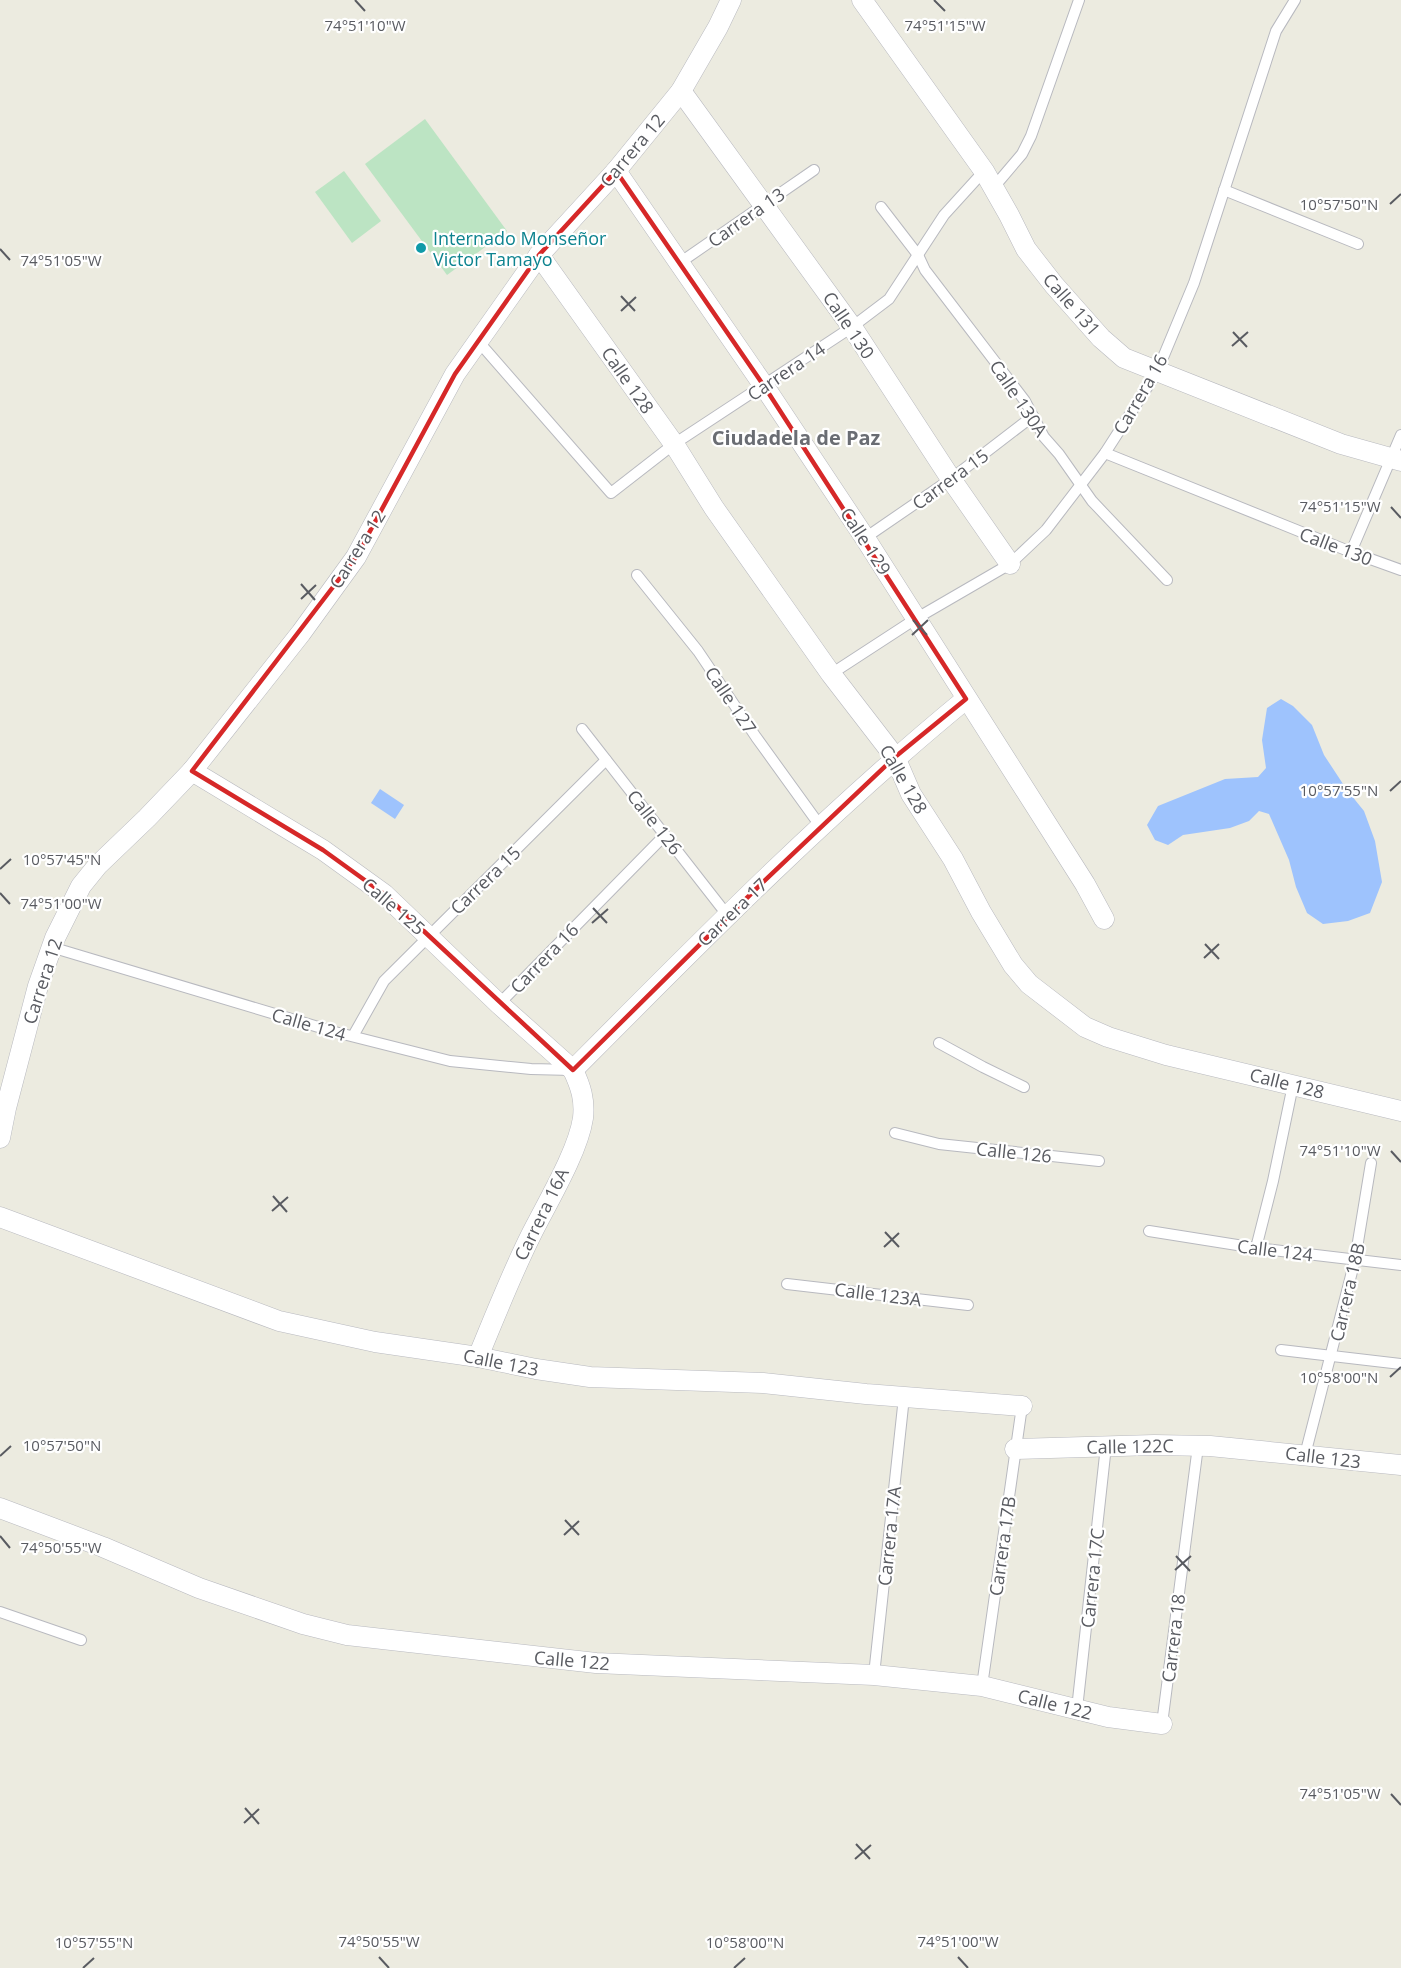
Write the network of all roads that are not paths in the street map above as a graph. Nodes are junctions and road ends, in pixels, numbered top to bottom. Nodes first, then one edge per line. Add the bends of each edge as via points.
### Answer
1 (731, 0) edge
2 (862, 0) edge
3 (1079, 0) edge
4 (1294, 0) edge
5 (681, 91) junction
6 (814, 170) dead end
7 (616, 171) junction
8 (989, 179) junction
9 (1224, 190) junction
10 (765, 205) junction
11 (881, 207) dead end
12 (1358, 244) dead end
13 (539, 255) junction
14 (918, 255) junction
15 (678, 264) junction
16 (852, 327) junction
17 (478, 340) junction
18 (1157, 372) junction
19 (764, 386) junction
20 (1033, 416) junction
21 (1401, 435) edge
22 (674, 444) junction
23 (1105, 453) junction
24 (1396, 460) edge
25 (951, 479) junction
26 (1081, 485) junction
27 (865, 538) junction
28 (1351, 552) junction
29 (1010, 564) junction
30 (1401, 570) edge
31 (637, 575) dead end
32 (1167, 580) dead end
33 (917, 618) junction
34 (831, 674) junction
35 (966, 699) junction
36 (582, 729) dead end
37 (895, 757) junction
38 (606, 760) junction
39 (192, 771) junction
40 (821, 827) junction
41 (664, 835) junction
42 (728, 916) junction
43 (1104, 919) dead end
44 (428, 935) junction
45 (51, 947) junction
46 (499, 1004) junction
47 (353, 1036) junction
48 (939, 1043) dead end
49 (573, 1070) junction
50 (1293, 1085) junction
51 (1024, 1087) dead end
52 (1401, 1111) edge
53 (895, 1133) dead end
54 (0, 1138) edge
55 (1099, 1161) dead end
56 (1371, 1163) dead end
57 (0, 1217) edge
58 (1149, 1231) dead end
59 (1256, 1248) junction
60 (1355, 1260) junction
61 (1401, 1265) edge
62 (787, 1284) dead end
63 (968, 1305) dead end
64 (1281, 1350) dead end
65 (1332, 1356) junction
66 (478, 1357) junction
67 (1401, 1364) edge
68 (904, 1397) junction
69 (1022, 1406) joint
70 (1106, 1446) junction
71 (1198, 1446) junction
72 (1015, 1449) junction
73 (1244, 1449) joint
74 (1305, 1455) junction
75 (1401, 1465) edge
76 (0, 1508) edge
77 (0, 1611) edge
78 (81, 1640) dead end
79 (874, 1675) junction
80 (982, 1686) junction
81 (1077, 1710) junction
82 (1162, 1724) joint

1 - 5 street, Carrera 12
2 - 8 street, Calle 131
3 - 8 lane, Carrera 14 via 1022,154
4 - 9 lane, Carrera 16 via 1276,31
5 - 7 street, Carrera 12
5 - 10 street, Calle 130
6 - 10 lane, Carrera 13
7 - 13 street, Carrera 12
7 - 15 street, Calle 129
8 - 14 lane, Carrera 14 via 944,215
8 - 18 street, Calle 131 via 1026,249 1054,285 1124,358
9 - 12 lane
9 - 18 lane, Carrera 16 via 1194,283
10 - 15 lane, Carrera 13
10 - 16 street, Calle 130
11 - 14 lane, Calle 130A
13 - 17 street, Carrera 12
13 - 22 street, Calle 128
14 - 16 lane, Carrera 14 via 890,299
14 - 20 lane, Calle 130A via 925,270
15 - 19 street, Calle 129
16 - 19 lane, Carrera 14
16 - 25 street, Calle 130
17 - 22 lane, Carrera 14 via 611,493
17 - 39 street, Carrera 12 via 454,374 356,557 302,633
18 - 23 lane, Carrera 16
18 - 24 street, Calle 131 via 1341,444
19 - 22 lane, Carrera 14
19 - 27 street, Calle 129
20 - 25 lane, Carrera 15
20 - 26 lane, Calle 130A
21 - 24 lane
22 - 34 street, Calle 128 via 714,508
23 - 26 lane, Carrera 16
23 - 28 lane, Calle 130
24 - 28 lane
25 - 27 lane, Carrera 15
25 - 29 street, Calle 130
26 - 29 lane, Carrera 16 via 1046,530
26 - 32 lane, Calle 130A
27 - 33 street, Calle 129
28 - 30 lane, Calle 130
29 - 33 lane, Carrera 16
31 - 40 lane, Calle 127 via 698,651
33 - 34 lane, Carrera 16
33 - 35 street, Calle 129
34 - 37 street, Calle 128
35 - 37 street, Carrera 17
35 - 43 street, Calle 129
36 - 38 lane, Calle 126
37 - 40 street, Carrera 17
37 - 50 street, Calle 128 via 912,794 1013,964 1043,997 1085,1027 1108,1037
38 - 41 lane, Calle 126
38 - 44 lane, Carrera 15
39 - 44 street, Calle 125 via 323,850 384,894
39 - 45 street, Carrera 12 via 81,886
40 - 42 street, Carrera 17
41 - 42 lane, Calle 126
41 - 46 lane, Carrera 16
42 - 49 street, Carrera 17
44 - 46 street, Calle 125
44 - 47 lane, Carrera 15 via 384,981
45 - 47 lane, Calle 124
45 - 54 street, Carrera 12
46 - 49 street, Calle 125
47 - 49 lane, Calle 124 via 450,1061
48 - 51 lane
49 - 66 street, Carrera 16A via 584,1098 576,1144 516,1266
50 - 52 street, Calle 128
50 - 59 lane
53 - 55 lane, Calle 126 via 939,1144
56 - 60 lane, Carrera 18B
57 - 66 street, Calle 123 via 279,1321 375,1342
58 - 59 lane, Calle 124
59 - 60 lane, Calle 124
60 - 61 lane, Calle 124
60 - 65 lane, Carrera 18B
62 - 63 lane, Calle 123A
64 - 65 lane
65 - 67 lane
65 - 74 lane, Carrera 18B
66 - 68 street, Calle 123 via 590,1377 763,1383
68 - 69 street, Calle 123
68 - 79 lane, Carrera 17A
69 - 72 lane, Carrera 17B
70 - 71 street, Calle 122C
70 - 72 street, Calle 122C
70 - 81 lane, Carrera 17C
71 - 73 street, Calle 122C
71 - 82 lane, Carrera 18
72 - 80 lane, Carrera 17B
73 - 74 street, Calle 123
74 - 75 street, Calle 123
76 - 79 street, Calle 122 via 199,1588 347,1635 596,1663
77 - 78 lane
79 - 80 street, Calle 122
80 - 81 street, Calle 122
81 - 82 street, Calle 122

